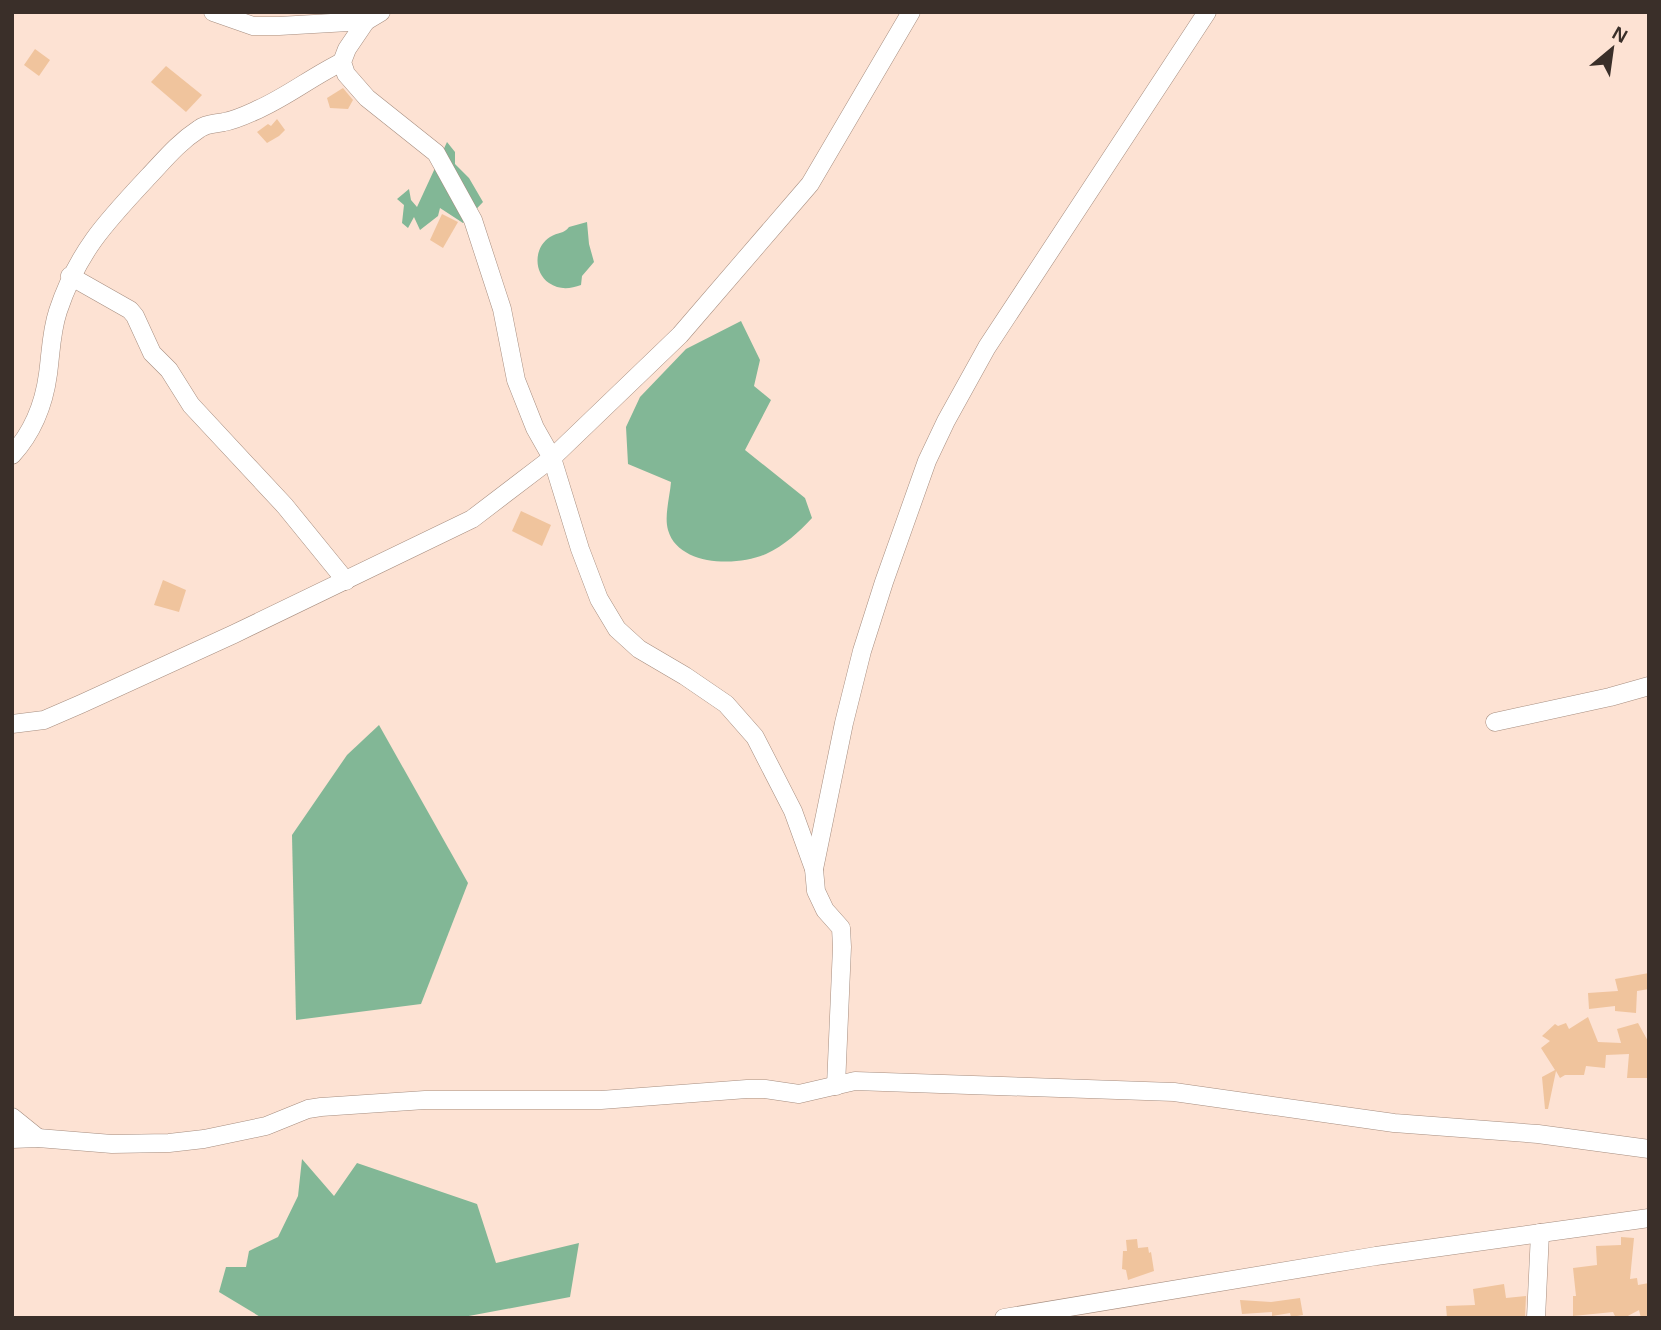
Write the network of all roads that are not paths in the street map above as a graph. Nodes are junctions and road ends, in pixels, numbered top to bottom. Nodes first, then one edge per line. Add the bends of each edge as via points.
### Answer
1 (213, 12) edge
2 (911, 12) edge
3 (1207, 12) edge
4 (373, 17) edge
5 (342, 62) junction
6 (70, 276) junction
7 (12, 456) edge
8 (552, 458) junction
9 (346, 581) junction
10 (1649, 686) edge
11 (1494, 722) dead end
12 (12, 724) edge
13 (814, 869) junction
14 (836, 1086) junction
15 (12, 1116) edge
16 (38, 1138) junction
17 (12, 1139) edge
18 (1649, 1149) edge
19 (1649, 1218) edge
20 (1540, 1233) junction
21 (1005, 1318) edge
22 (1536, 1318) edge

1 - 4 street via 253,26
2 - 8 street via 810,184 680,335
3 - 13 street via 987,347 932,451 862,651
4 - 5 street
5 - 6 street via 275,101 202,126 180,143 92,240
5 - 8 street via 346,74 367,98 436,153 473,220 502,309 516,380
6 - 7 street via 50,336 48,376 40,405 24,442
6 - 9 street via 130,310 152,353 191,405 285,506
8 - 9 street via 472,519
8 - 13 street via 599,599 617,629 639,649 726,704 755,737 793,811
9 - 12 street via 44,720
10 - 11 street
13 - 14 street via 820,903 841,928
14 - 16 street via 799,1094 765,1088 601,1100 425,1100 308,1109 231,1135 181,1142
14 - 18 street via 855,1081 1174,1092 1394,1123 1538,1134
15 - 16 street
16 - 17 street
19 - 20 street
20 - 21 street
20 - 22 street

